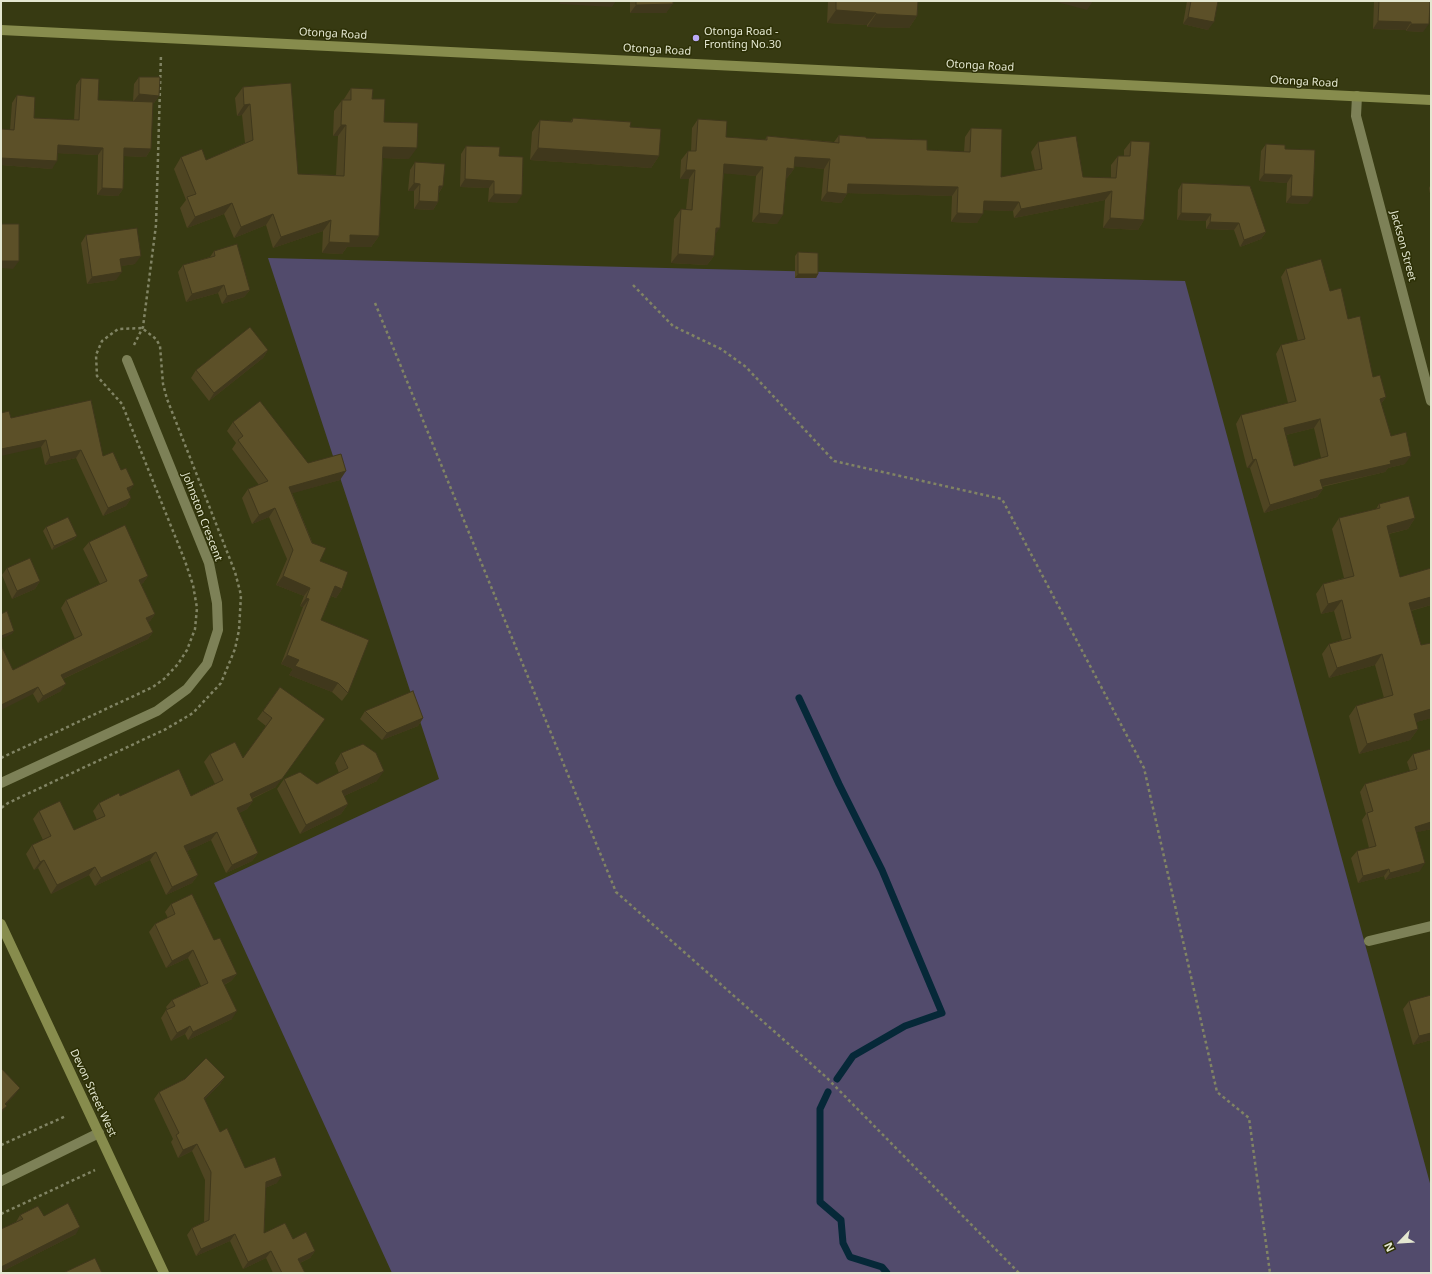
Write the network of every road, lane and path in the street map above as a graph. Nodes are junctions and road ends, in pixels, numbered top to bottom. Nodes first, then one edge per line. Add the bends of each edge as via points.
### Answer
1 (1, 30) edge
2 (162, 38) junction
3 (1357, 96) junction
4 (1431, 100) edge
5 (633, 285) dead end
6 (375, 303) dead end
7 (142, 328) junction
8 (127, 360) joint
9 (1431, 401) edge
10 (1, 758) edge
11 (1, 783) edge
12 (1, 808) edge
13 (1, 924) edge
14 (1431, 926) edge
15 (1369, 941) dead end
16 (66, 1116) dead end
17 (99, 1133) junction
18 (1, 1145) edge
19 (95, 1170) dead end
20 (1, 1181) edge
21 (1, 1214) edge
22 (164, 1273) edge
23 (1019, 1273) edge
24 (1270, 1273) edge

1 - 2 street, Otonga Road
2 - 3 street, Otonga Road
2 - 7 path via 156,225
3 - 4 street, Otonga Road
3 - 9 street, Jackson Street via 1356,116
5 - 24 path via 673,326 721,349 746,367 834,461 1002,499 1144,768 1217,1092 1249,1118
6 - 23 path via 616,892 826,1077
7 - 8 path
7 - 10 path via 118,329 102,341 96,355 96,376 122,404 185,561 197,608 195,628 187,650 164,679
7 - 12 path via 160,346 163,384 167,399 235,572 241,595 235,649 221,683 193,713 166,730
8 - 11 street, Johnston Crescent via 209,563 217,603 218,630 207,664 187,689 157,712
13 - 17 street, Devon Street West
14 - 15 street
16 - 18 path
17 - 20 street
17 - 22 street, Devon Street West
19 - 21 path

